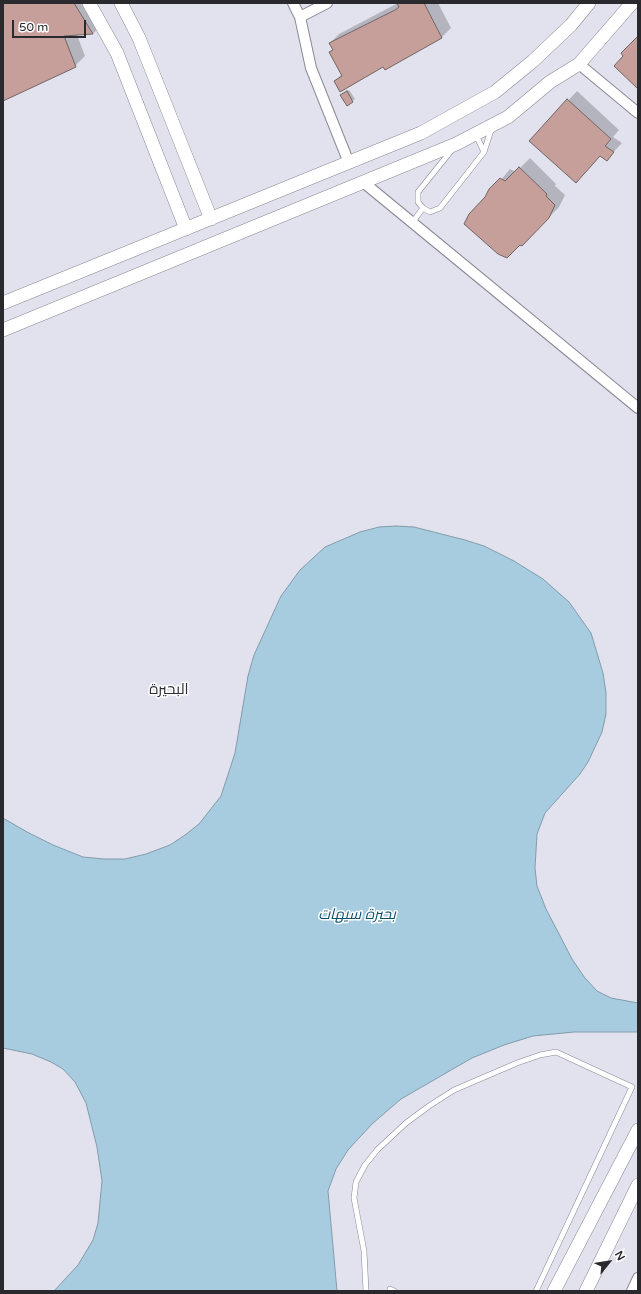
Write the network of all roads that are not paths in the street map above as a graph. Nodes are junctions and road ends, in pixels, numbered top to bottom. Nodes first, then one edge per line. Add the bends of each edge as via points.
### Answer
1 (89, 3) edge
2 (121, 3) edge
3 (293, 3) edge
4 (326, 3) edge
5 (589, 3) edge
6 (632, 3) edge
7 (300, 17) junction
8 (578, 64) junction
9 (638, 113) edge
10 (493, 125) junction
11 (475, 134) junction
12 (456, 144) junction
13 (484, 152) junction
14 (349, 163) junction
15 (363, 182) junction
16 (423, 208) junction
17 (211, 219) junction
18 (412, 223) junction
19 (186, 229) junction
20 (3, 303) edge
21 (3, 330) edge
22 (638, 408) edge
23 (638, 1130) edge
24 (638, 1185) edge
25 (577, 1246) junction
26 (638, 1278) edge
27 (366, 1291) edge
28 (536, 1291) edge
29 (550, 1291) edge
30 (554, 1291) edge
31 (586, 1291) edge
32 (632, 1291) edge

1 - 19 street via 117,53
2 - 17 street via 138,38
3 - 7 street
4 - 7 street
5 - 14 street via 572,25 495,92 421,133
6 - 8 street
7 - 14 street via 310,68
8 - 9 street
8 - 10 street via 550,82 508,117
10 - 11 street
10 - 13 lane
11 - 12 street
11 - 13 lane
12 - 15 street
12 - 16 lane via 418,192 418,202
13 - 16 lane via 440,208 430,212
14 - 17 street
15 - 18 street
15 - 21 street
16 - 18 lane
17 - 19 street
18 - 22 street
19 - 20 street
23 - 25 street
24 - 31 street
25 - 29 lane via 568,1252
25 - 30 street
26 - 32 street
27 - 28 lane via 364,1251 354,1198 356,1182 377,1150 406,1123 444,1096 510,1066 556,1052 632,1087

